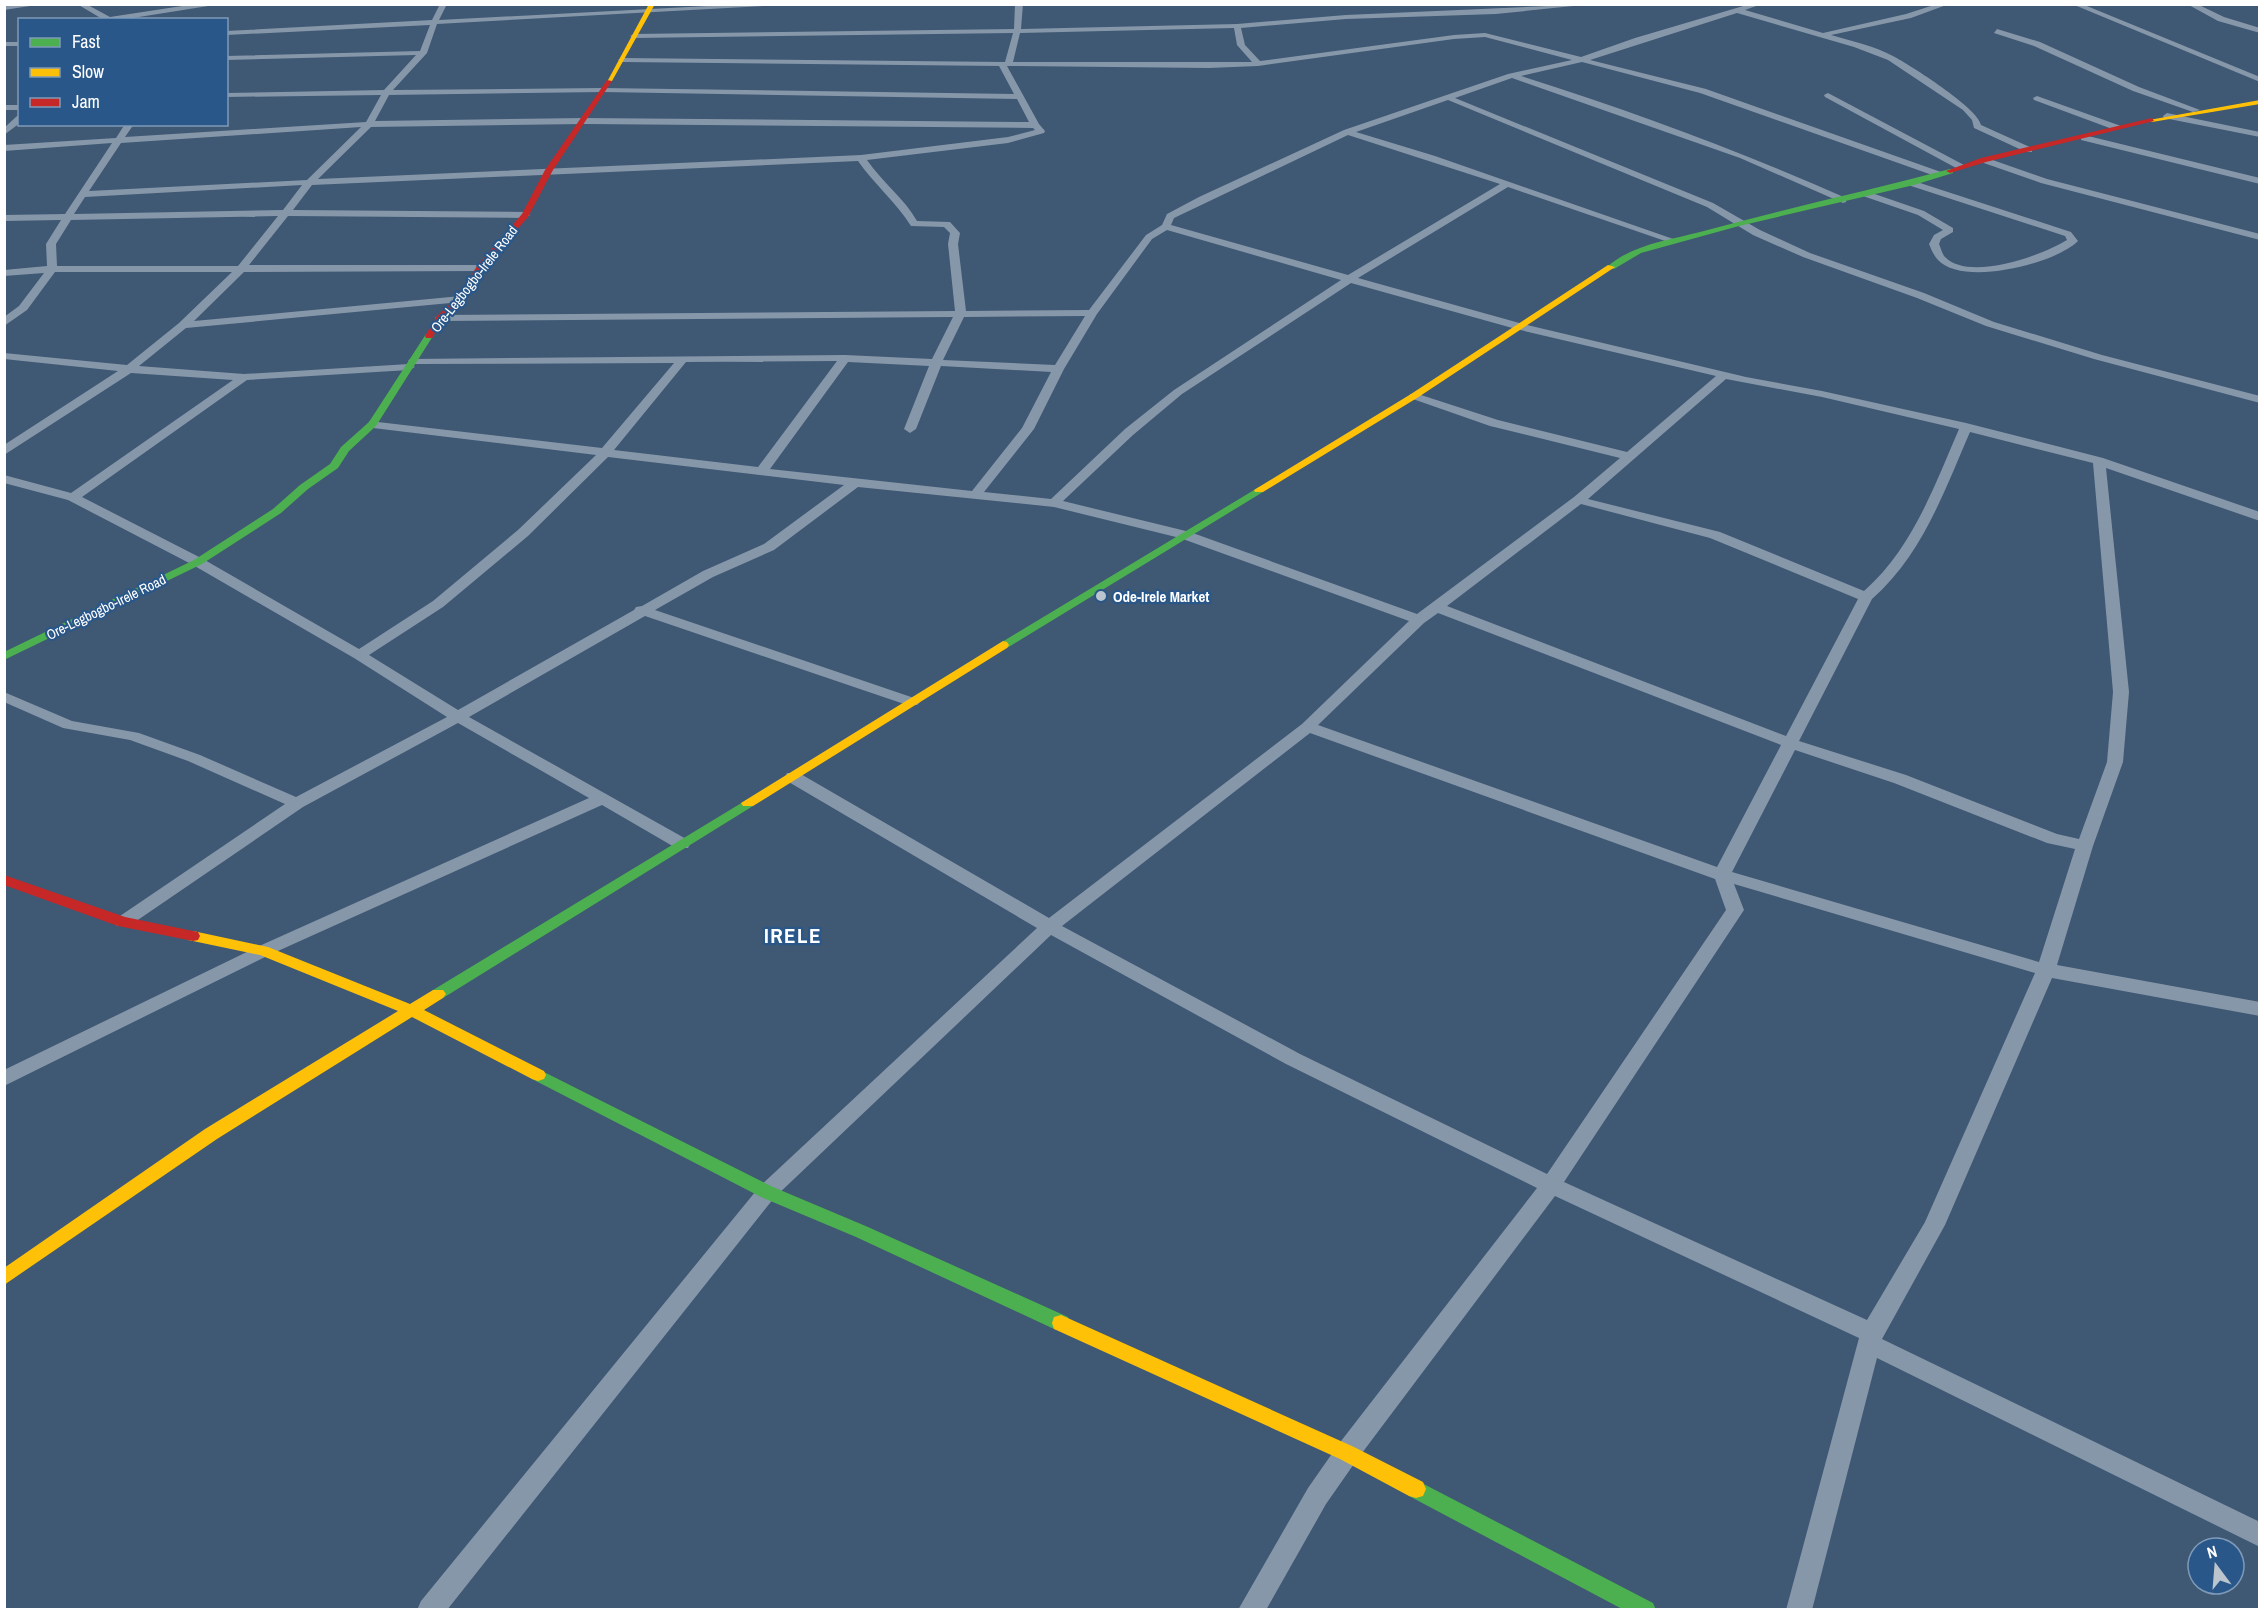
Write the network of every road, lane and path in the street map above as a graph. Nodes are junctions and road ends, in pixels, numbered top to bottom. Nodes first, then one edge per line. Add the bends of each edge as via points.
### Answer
1 (40, 4) edge
2 (80, 4) edge
3 (218, 4) edge
4 (444, 4) edge
5 (796, 4) edge
6 (1019, 4) edge
7 (1590, 4) edge
8 (1759, 4) edge
9 (1946, 4) edge
10 (2075, 4) edge
11 (2190, 4) edge
12 (651, 7) edge
13 (4, 8) edge
14 (1738, 11) junction
15 (109, 18) edge
16 (117, 18) edge
17 (435, 21) junction
18 (1237, 26) junction
19 (1997, 31) dead end
20 (2259, 31) edge
21 (1017, 32) junction
22 (228, 33) edge
23 (1822, 34) junction
24 (634, 36) junction
25 (423, 53) junction
26 (228, 58) edge
27 (622, 60) junction
28 (1581, 60) junction
29 (1005, 64) junction
30 (1258, 64) junction
31 (1511, 76) junction
32 (2259, 80) edge
33 (603, 90) junction
34 (387, 92) junction
35 (228, 95) edge
36 (1827, 95) dead end
37 (1021, 97) junction
38 (1449, 98) junction
39 (2037, 98) dead end
40 (2259, 102) edge
41 (2196, 110) junction
42 (2167, 116) junction
43 (18, 120) edge
44 (584, 121) junction
45 (369, 124) junction
46 (1035, 124) junction
47 (129, 126) edge
48 (2118, 128) junction
49 (1347, 132) junction
50 (4, 133) edge
51 (2259, 135) edge
52 (2084, 138) junction
53 (119, 141) junction
54 (4, 148) edge
55 (2029, 150) junction
56 (861, 158) junction
57 (1984, 160) junction
58 (1961, 167) junction
59 (549, 170) junction
60 (1938, 174) junction
61 (2259, 181) edge
62 (310, 182) junction
63 (1507, 183) junction
64 (1911, 183) junction
65 (82, 194) junction
66 (1866, 194) junction
67 (1843, 200) junction
68 (286, 213) junction
69 (525, 215) junction
70 (68, 216) junction
71 (4, 218) edge
72 (1737, 224) junction
73 (1166, 227) junction
74 (2259, 237) edge
75 (1674, 241) junction
76 (480, 268) junction
77 (52, 269) junction
78 (240, 270) junction
79 (4, 273) edge
80 (1351, 278) junction
81 (461, 299) junction
82 (960, 313) junction
83 (1092, 313) junction
84 (440, 318) junction
85 (4, 323) edge
86 (183, 325) junction
87 (1520, 327) junction
88 (4, 356) edge
89 (845, 358) junction
90 (681, 361) junction
91 (937, 361) junction
92 (411, 364) junction
93 (129, 369) junction
94 (1058, 369) junction
95 (1724, 375) junction
96 (244, 376) junction
97 (1414, 396) junction
98 (2259, 400) edge
99 (373, 424) junction
100 (1966, 427) junction
101 (910, 429) dead end
102 (4, 451) edge
103 (605, 453) junction
104 (1631, 457) junction
105 (2099, 461) junction
106 (762, 471) junction
107 (4, 479) edge
108 (855, 483) junction
109 (975, 495) junction
110 (73, 497) junction
111 (1579, 500) junction
112 (1054, 503) junction
113 (2259, 517) edge
114 (1185, 535) junction
115 (198, 562) junction
116 (1866, 597) junction
117 (1436, 607) junction
118 (641, 610) junction
119 (1419, 620) junction
120 (359, 655) junction
121 (4, 657) edge
122 (4, 696) edge
123 (912, 702) junction
124 (458, 717) junction
125 (1308, 727) junction
126 (1789, 743) junction
127 (793, 777) junction
128 (604, 798) junction
129 (297, 803) junction
130 (682, 844) junction
131 (2085, 846) junction
132 (1722, 874) junction
133 (4, 880) edge
134 (123, 922) junction
135 (1048, 928) junction
136 (263, 951) junction
137 (2046, 970) junction
138 (2259, 1009) edge
139 (413, 1011) junction
140 (4, 1079) edge
141 (1551, 1185) junction
142 (767, 1192) junction
143 (4, 1278) edge
144 (1871, 1339) junction
145 (1347, 1453) junction
146 (2259, 1535) edge
147 (430, 1610) edge
148 (1251, 1610) edge
149 (1646, 1610) edge
150 (1799, 1610) edge

1 - 13 street
2 - 15 street
3 - 16 street
4 - 17 street
5 - 12 street
6 - 21 street
7 - 18 street
8 - 14 street
9 - 23 street
10 - 32 street
11 - 20 street
12 - 17 street
12 - 24 street, Ore-Legbogbo-Irele Road
14 - 23 street
14 - 28 street
17 - 22 street
17 - 25 street
18 - 21 street
18 - 30 street via 1241,45
19 - 41 street
21 - 24 street
21 - 29 street
23 - 55 street via 1892,58 1966,108 1977,126
24 - 27 street, Ore-Legbogbo-Irele Road
25 - 26 street
25 - 34 street
27 - 29 street
27 - 33 street, Ore-Legbogbo-Irele Road
28 - 30 street via 1477,35
28 - 31 street
28 - 60 street via 1703,91
29 - 30 street
29 - 37 street
31 - 38 street
31 - 67 street via 1743,156
33 - 34 street
33 - 37 street
33 - 44 street, Ore-Legbogbo-Irele Road
34 - 35 street
34 - 45 street
36 - 58 street
37 - 46 street
38 - 49 street
38 - 72 street via 1710,205
39 - 48 street
40 - 41 street
41 - 42 street
42 - 48 street
42 - 51 street
43 - 50 street
44 - 45 street
44 - 46 street
44 - 59 street, Ore-Legbogbo-Irele Road
45 - 53 street
45 - 62 street
46 - 56 street via 1041,131 1022,138
47 - 53 street
48 - 52 street
49 - 63 street
49 - 73 street via 1202,199 1170,216
52 - 55 street
52 - 61 street
53 - 54 street
53 - 65 street
55 - 57 street
56 - 59 street
56 - 82 street via 906,210 914,225 939,223 952,227
57 - 58 street
57 - 74 street via 2054,183
58 - 60 street
59 - 62 street
59 - 69 street, Ore-Legbogbo-Irele Road
60 - 64 street
62 - 65 street
62 - 68 street
63 - 75 street
63 - 80 street
64 - 66 street
64 - 66 street via 2068,234 2073,241 2027,263 1980,270 1953,265 1942,260 1934,244 1937,237 1950,230 1921,213
65 - 70 street
66 - 67 street
67 - 72 street
68 - 69 street
68 - 70 street
68 - 78 street
69 - 76 street, Ore-Legbogbo-Irele Road
70 - 71 street
70 - 77 street via 51,244
72 - 75 street
72 - 98 street via 1999,327
73 - 80 street
73 - 83 street via 1149,237
75 - 87 street via 1638,251
76 - 78 street
76 - 81 street, Ore-Legbogbo-Irele Road
77 - 78 street
77 - 79 street
77 - 85 street via 23,308
78 - 86 street
80 - 87 street
80 - 112 street via 1178,392
81 - 84 street, Ore-Legbogbo-Irele Road
81 - 86 street
82 - 83 street
82 - 84 street
82 - 91 street
83 - 94 street
84 - 92 street, Ore-Legbogbo-Irele Road
86 - 93 street
87 - 95 street
87 - 97 street
88 - 93 street
89 - 90 street
89 - 91 street
89 - 106 street
90 - 92 street
90 - 103 street
91 - 94 street
91 - 101 street
92 - 96 street
92 - 99 street, Ore-Legbogbo-Irele Road
93 - 96 street
93 - 102 street
94 - 109 street via 1028,429
95 - 100 street
95 - 104 street
96 - 110 street
97 - 104 street via 1494,423
97 - 114 street
99 - 103 street
99 - 115 street, Ore-Legbogbo-Irele Road via 345,449 334,466 277,512
100 - 105 street
100 - 116 street via 1914,542 1877,589
103 - 106 street
103 - 120 street via 523,533 438,604
104 - 111 street
105 - 113 street
105 - 131 street via 2121,693 2115,762
106 - 108 street
107 - 110 street
108 - 109 street
108 - 118 street via 769,547
109 - 112 street
110 - 115 street
111 - 116 street via 1715,535
111 - 117 street
112 - 114 street
114 - 119 street
114 - 123 street
115 - 120 street
115 - 121 street, Ore-Legbogbo-Irele Road
116 - 126 street
117 - 119 street
117 - 126 street
118 - 123 street
118 - 124 street
119 - 125 street
120 - 124 street
122 - 129 street via 68,725 133,736 194,758
123 - 127 street
124 - 128 street
124 - 129 street
125 - 132 street
125 - 135 street
126 - 131 street via 1900,779 2053,839
126 - 132 street
127 - 130 street
127 - 135 street
128 - 130 street
128 - 136 street
129 - 134 street
130 - 139 street
131 - 137 street
132 - 137 street
132 - 141 street via 1735,910
133 - 134 street
134 - 136 street
135 - 141 street via 1292,1058
135 - 142 street
136 - 139 street
136 - 140 street
137 - 138 street
137 - 144 street via 1934,1225
139 - 142 street
139 - 143 street via 211,1134
141 - 144 street
141 - 145 street
142 - 145 street
142 - 147 street
144 - 146 street
144 - 150 street
145 - 148 street via 1317,1496
145 - 149 street

